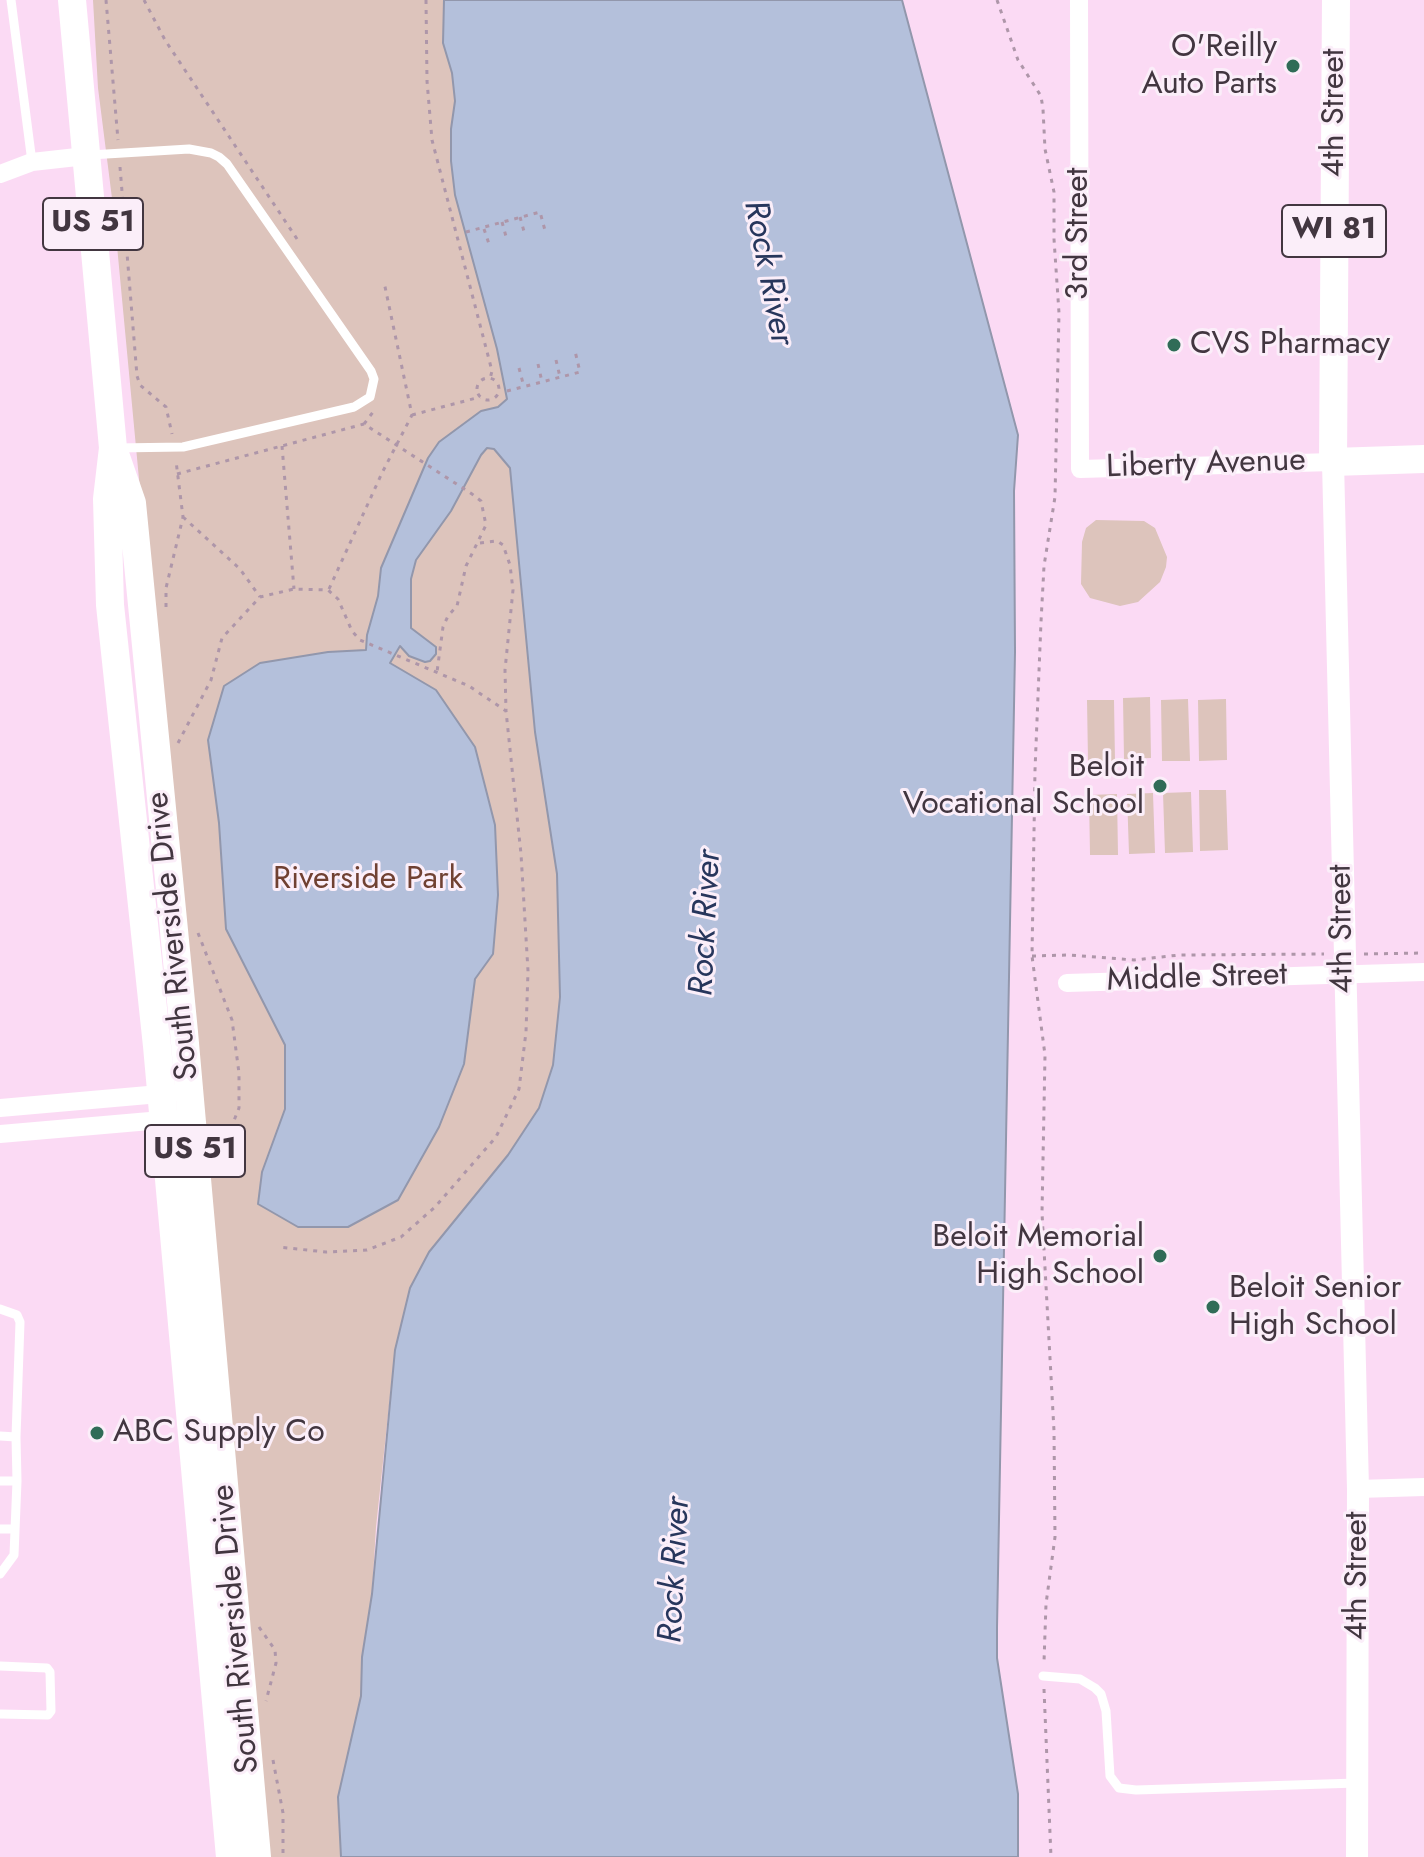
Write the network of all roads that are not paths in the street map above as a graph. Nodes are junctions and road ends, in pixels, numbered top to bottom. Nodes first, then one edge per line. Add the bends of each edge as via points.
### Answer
1 (11, 0) edge
2 (72, 0) edge
3 (1079, 0) edge
4 (1336, 0) edge
5 (86, 156) junction
6 (32, 162) junction
7 (0, 174) edge
8 (113, 448) junction
9 (1424, 459) edge
10 (1333, 462) junction
11 (1080, 469) joint
12 (1344, 965) junction
13 (1424, 972) edge
14 (1067, 983) dead end
15 (176, 1106) junction
16 (0, 1108) edge
17 (0, 1134) edge
18 (0, 1309) edge
19 (0, 1436) edge
20 (16, 1437) junction
21 (0, 1481) edge
22 (17, 1481) junction
23 (1424, 1487) edge
24 (1358, 1489) junction
25 (0, 1529) edge
26 (15, 1529) junction
27 (0, 1574) edge
28 (0, 1666) edge
29 (1043, 1676) road end
30 (0, 1714) edge
31 (1357, 1783) junction
32 (230, 1857) edge
33 (257, 1857) edge
34 (1357, 1857) edge

1 - 6 lane
2 - 5 main road, South Riverside Drive / US 51
3 - 11 street, 3rd Street
4 - 10 main road, 4th Street / WI 81
5 - 6 street
5 - 8 main road, South Riverside Drive / US 51
5 - 8 lane via 201,150 227,164 374,379 370,397 354,407 174,448
6 - 7 street
8 - 15 main road, South Riverside Drive / US 51 via 132,503
9 - 10 main road
10 - 11 street, Liberty Avenue
10 - 12 street, 4th Street
12 - 13 street, Middle Street
12 - 14 street, Middle Street
12 - 24 street, 4th Street
15 - 16 street
15 - 17 street
15 - 32 main road, South Riverside Drive / US 51
15 - 33 main road, South Riverside Drive / US 51
18 - 20 lane via 17,1315 20,1322
19 - 20 lane
20 - 22 lane
21 - 22 lane
22 - 26 lane
23 - 24 street
24 - 31 street, 4th Street
25 - 26 lane
26 - 27 lane via 14,1555
28 - 30 lane via 47,1668 51,1711
29 - 31 lane via 1080,1679 1101,1694 1110,1776 1119,1788
31 - 34 street, 4th Street

